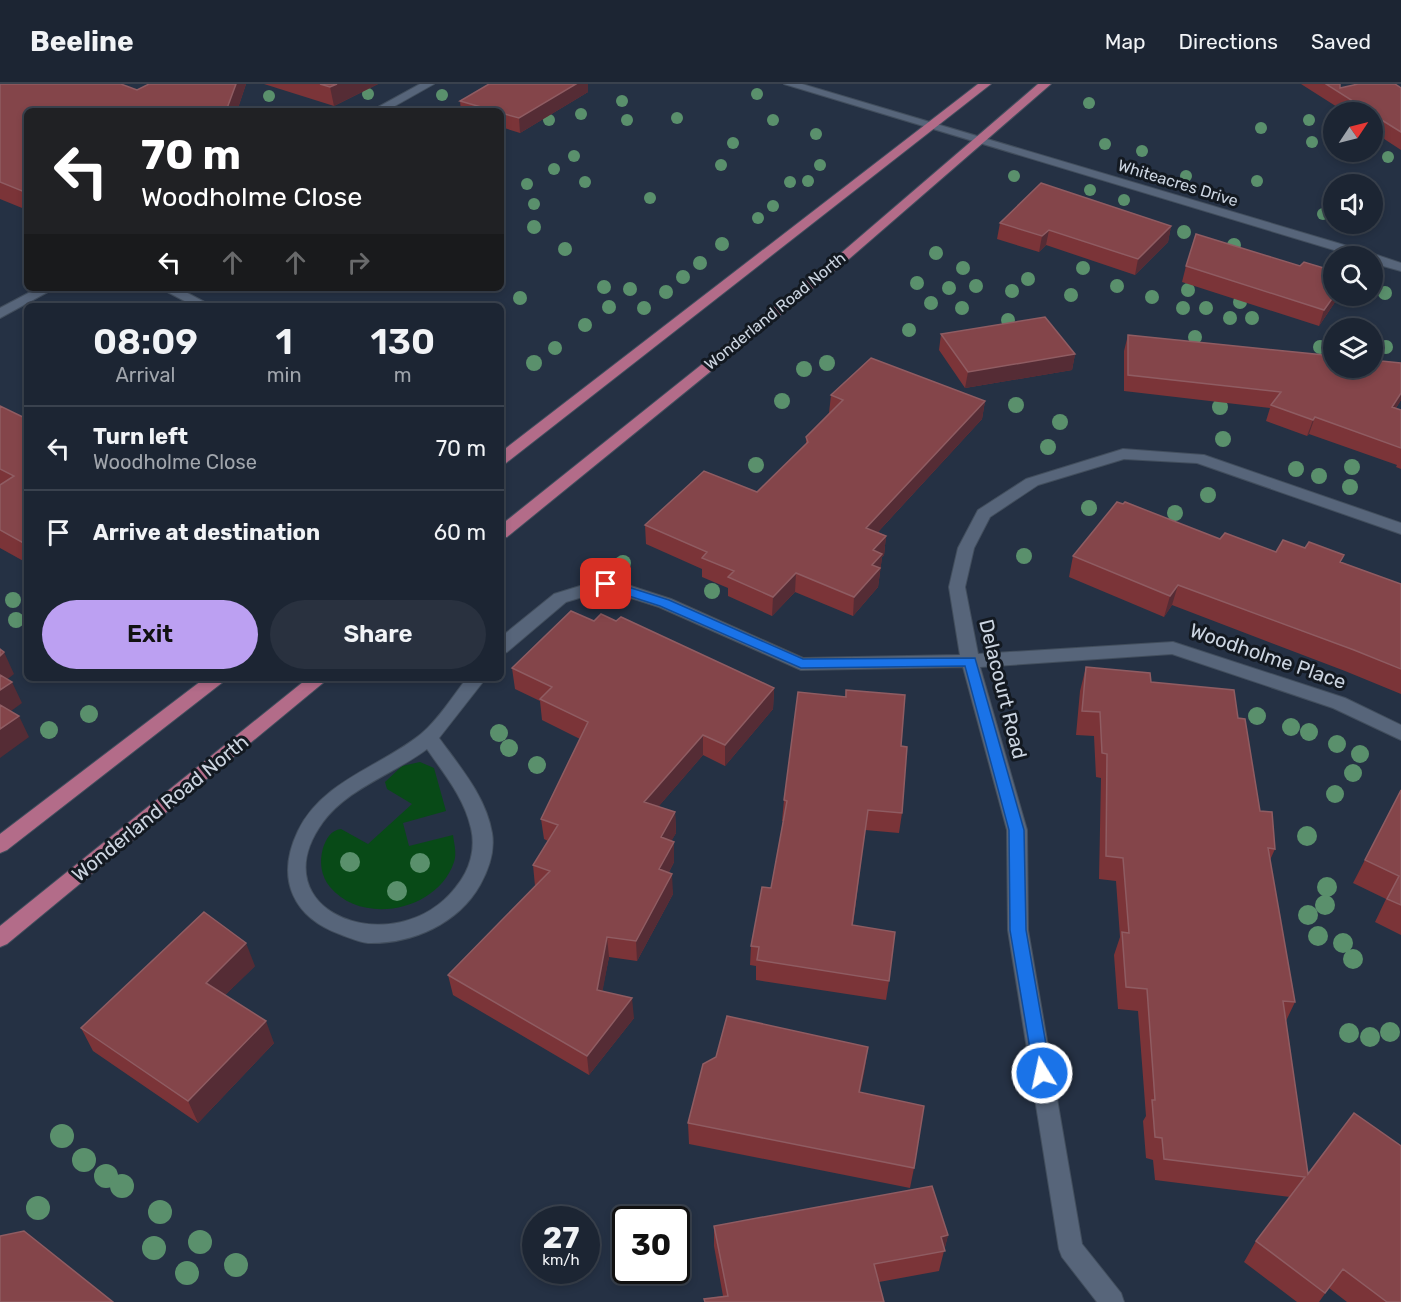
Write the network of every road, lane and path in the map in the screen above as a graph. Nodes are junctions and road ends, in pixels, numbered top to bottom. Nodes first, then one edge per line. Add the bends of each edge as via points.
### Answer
1 (428, 84) edge
2 (790, 84) edge
3 (985, 84) edge
4 (1045, 84) edge
5 (383, 108) edge
6 (932, 126) junction
7 (981, 141) junction
8 (1333, 246) edge
9 (1383, 262) edge
10 (1401, 267) edge
11 (42, 291) edge
12 (173, 291) edge
13 (199, 303) edge
14 (0, 314) edge
15 (504, 458) edge
16 (1401, 529) edge
17 (504, 531) edge
18 (504, 645) edge
19 (970, 661) junction
20 (213, 681) edge
21 (316, 681) edge
22 (475, 681) edge
23 (1401, 733) edge
24 (429, 738) junction
25 (0, 845) edge
26 (0, 938) edge
27 (1112, 1302) edge

1 - 5 street
2 - 6 street, Whiteacres Drive
3 - 6 main road
4 - 7 main road, Wonderland Road North
6 - 7 street, Whiteacres Drive
6 - 15 main road
7 - 8 street, Whiteacres Drive
7 - 17 main road, Wonderland Road North
9 - 10 street
11 - 14 street
12 - 13 street
16 - 19 street, Delacourt Road via 1199,458 1123,454 1032,482 984,514 966,548 957,587
18 - 19 street, Woodholme Place via 560,598 606,584 664,603 801,664
19 - 23 street, Woodholme Place via 1173,648 1339,703
19 - 27 street, Delacourt Road via 1017,830 1018,930 1071,1249
20 - 25 main road
21 - 26 main road, Wonderland Road North
22 - 24 street
24 - 24 street via 472,803 482,829 482,853 475,876 460,898 436,918 409,928 366,934 333,925 310,908 297,886 298,855 307,831 321,811 344,793

